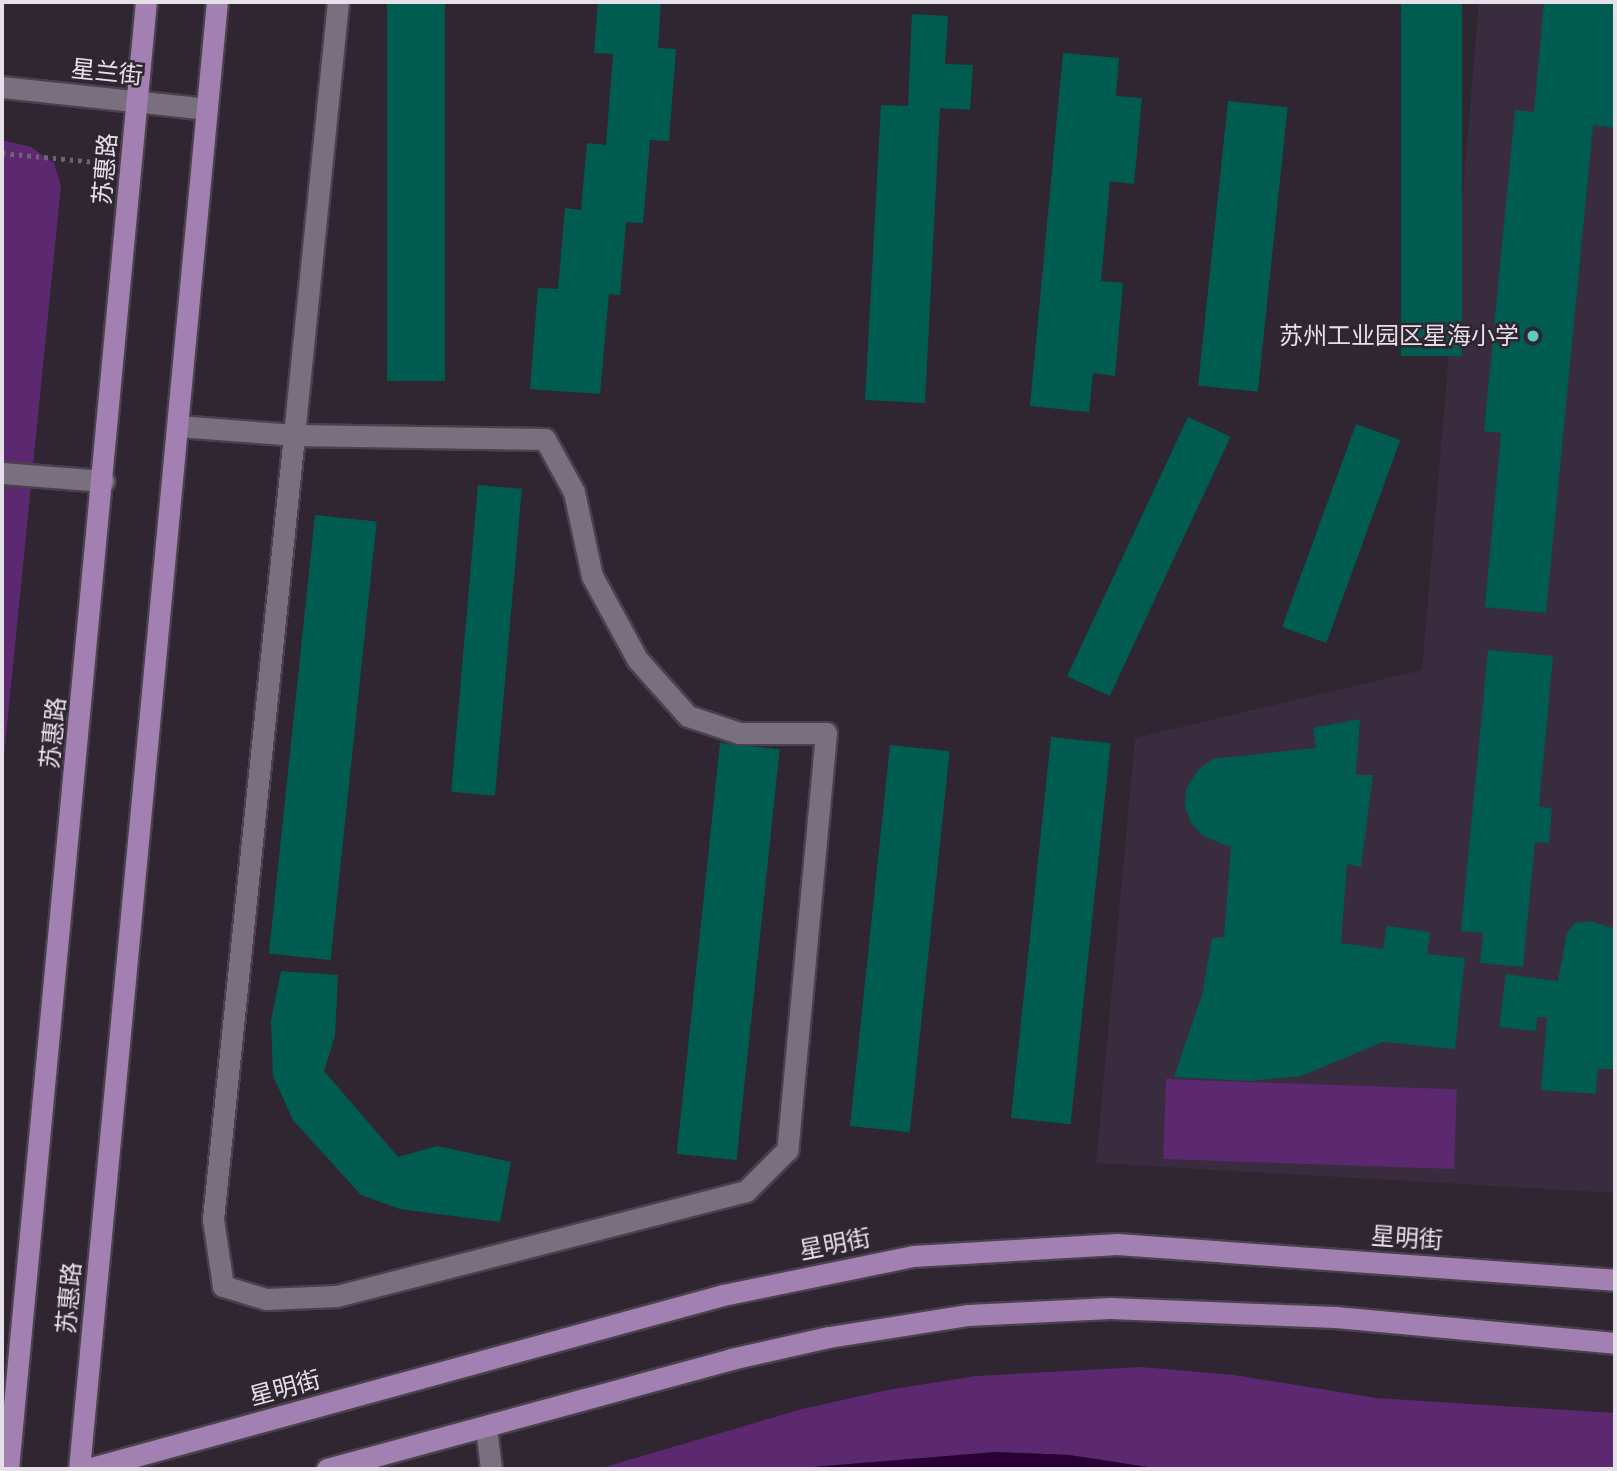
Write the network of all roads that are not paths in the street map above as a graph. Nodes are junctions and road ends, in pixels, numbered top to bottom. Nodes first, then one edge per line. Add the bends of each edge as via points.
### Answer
1 (146, 2) edge
2 (217, 2) edge
3 (338, 2) edge
4 (2, 88) edge
5 (137, 102) junction
6 (207, 109) junction
7 (178, 426) junction
8 (294, 435) junction
9 (2, 473) edge
10 (104, 481) junction
11 (1615, 1280) edge
12 (1615, 1343) edge
13 (486, 1427) junction
14 (8, 1469) edge
15 (79, 1469) edge
16 (88, 1469) edge
17 (327, 1469) edge
18 (491, 1469) edge

1 - 5 main road, 苏惠路
2 - 6 main road, 苏惠路
3 - 8 street
4 - 5 street, 星兰街
5 - 6 street, 星兰街
5 - 10 main road, 苏惠路
6 - 7 main road, 苏惠路
7 - 8 street
7 - 15 main road, 苏惠路
8 - 8 street via 213,1219 223,1286 266,1299 336,1296 746,1191 787,1150 826,733 739,733 688,716 637,659 592,576 574,492 545,439
9 - 10 street
10 - 14 main road, 苏惠路
11 - 16 main road, 星明街 via 1117,1244 913,1256 723,1295
12 - 13 main road via 1336,1317 1110,1308 1013,1311 829,1337 731,1359
13 - 17 main road
13 - 18 street

